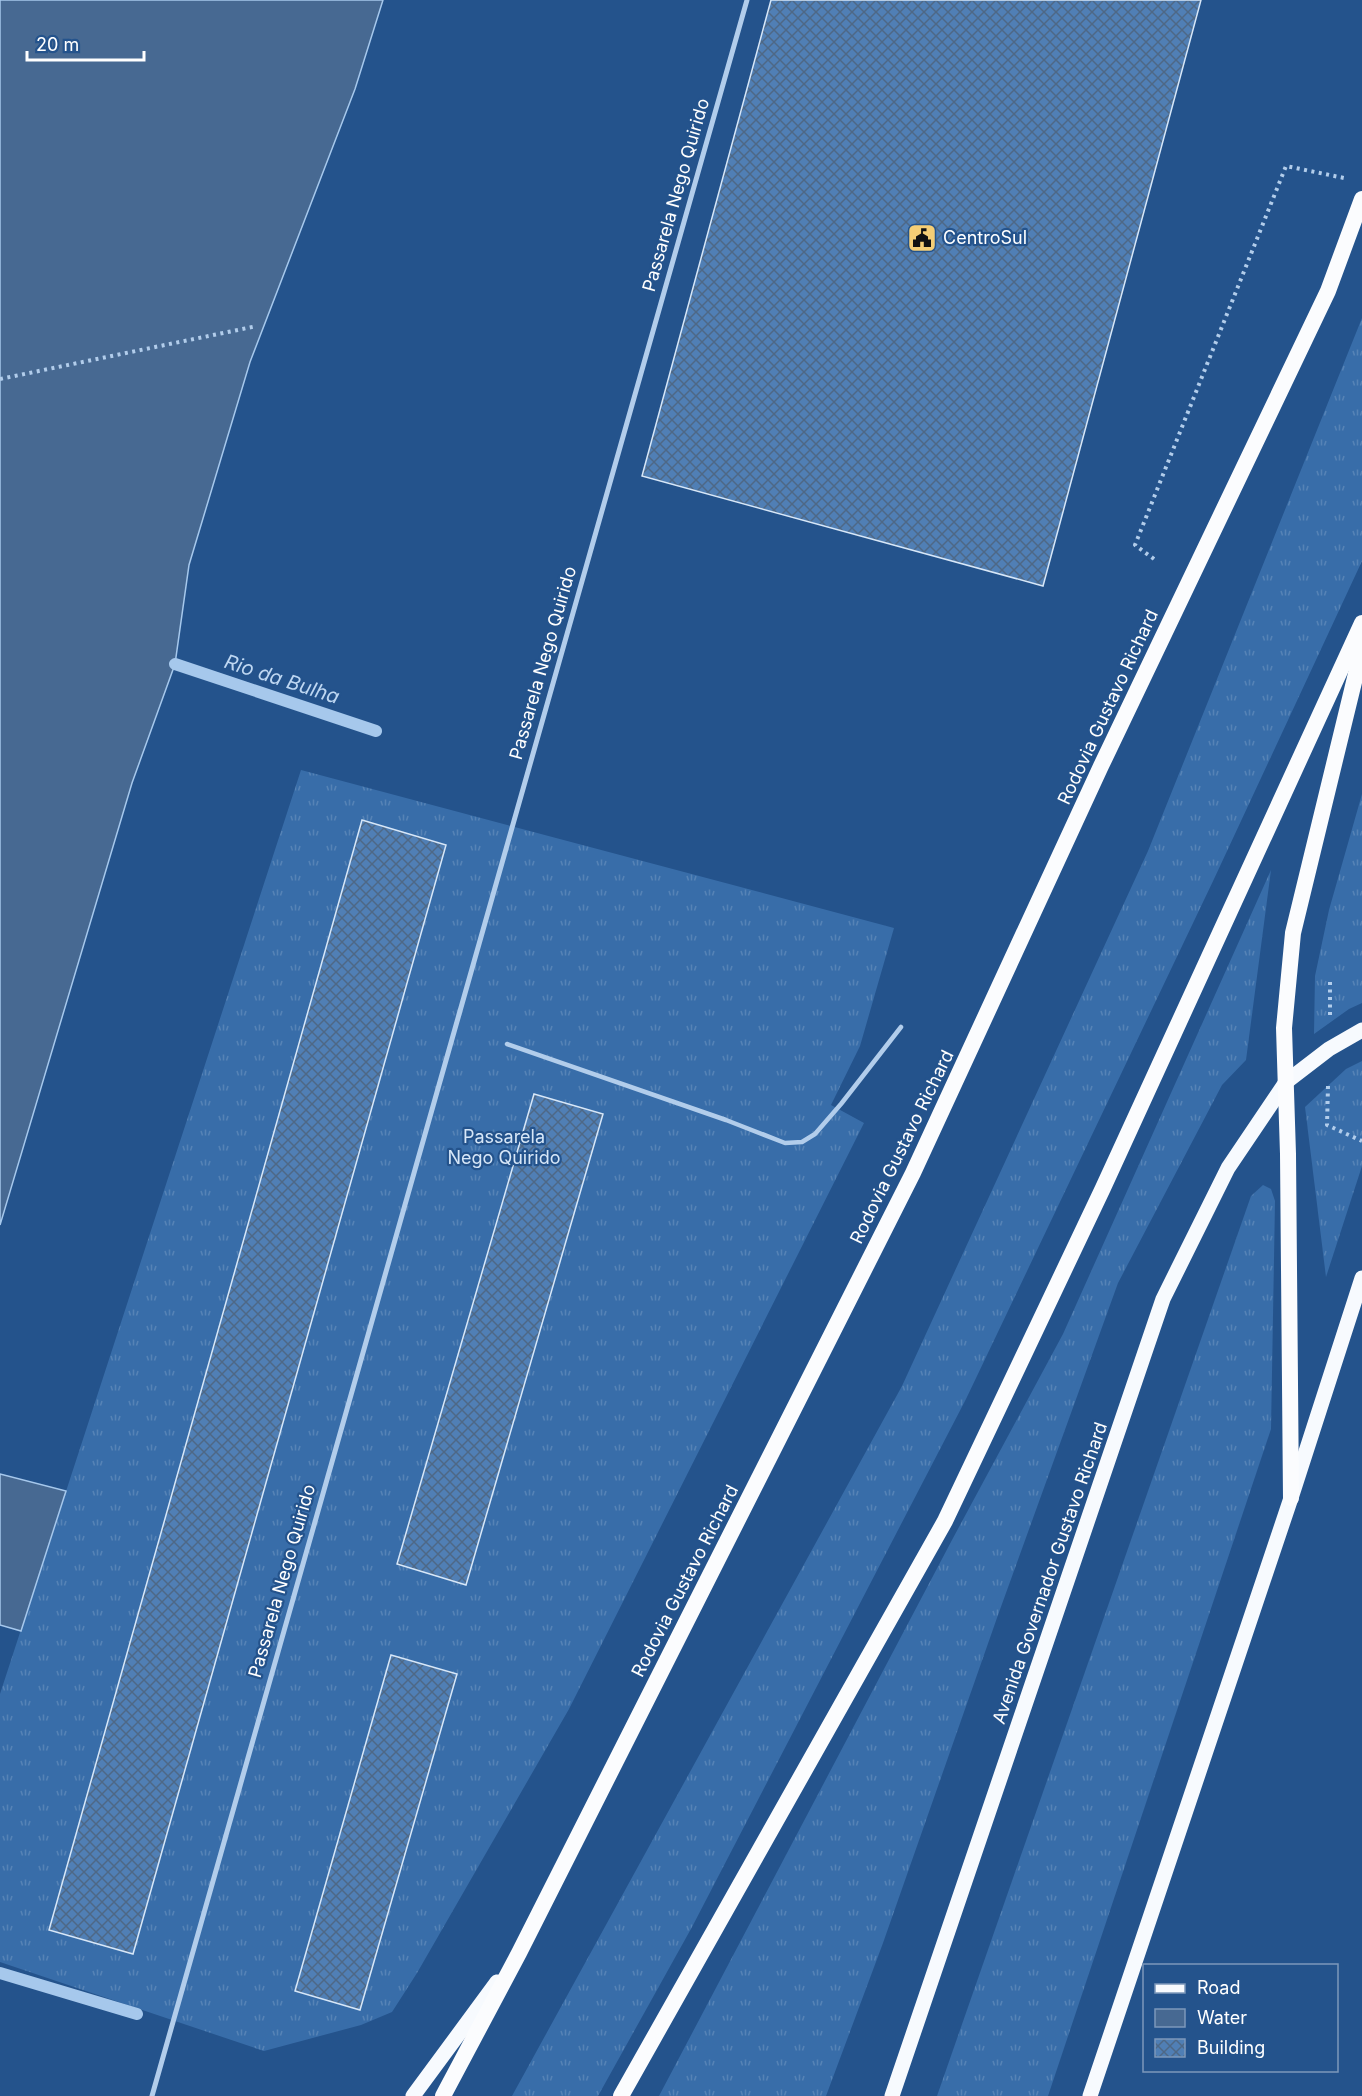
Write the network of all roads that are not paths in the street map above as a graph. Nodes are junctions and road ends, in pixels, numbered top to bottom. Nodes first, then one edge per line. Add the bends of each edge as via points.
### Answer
1 (747, 0) edge
2 (1362, 199) edge
3 (1362, 623) edge
4 (1362, 649) edge
5 (901, 1027) dead end
6 (1362, 1030) edge
7 (507, 1044) dead end
8 (1286, 1082) junction
9 (1362, 1278) edge
10 (1291, 1498) junction
11 (519, 1953) junction
12 (152, 2096) edge
13 (412, 2096) edge
14 (443, 2096) edge
15 (621, 2096) edge
16 (892, 2096) edge
17 (1090, 2096) edge

1 - 12 street, Passarela Nego Quirido
2 - 11 highway, Rodovia Gustavo Richard via 1328,291 1101,766 913,1173
3 - 15 highway via 1103,1188 945,1521
4 - 8 highway via 1293,933 1284,1028
5 - 7 lane via 815,1134 802,1142 785,1143
6 - 8 main road, Avenida Governador Gustavo Richard
8 - 10 highway
8 - 16 main road, Avenida Governador Gustavo Richard via 1228,1168 1163,1299
9 - 10 main road
10 - 17 main road
11 - 13 main road
11 - 14 highway, Rodovia Gustavo Richard

